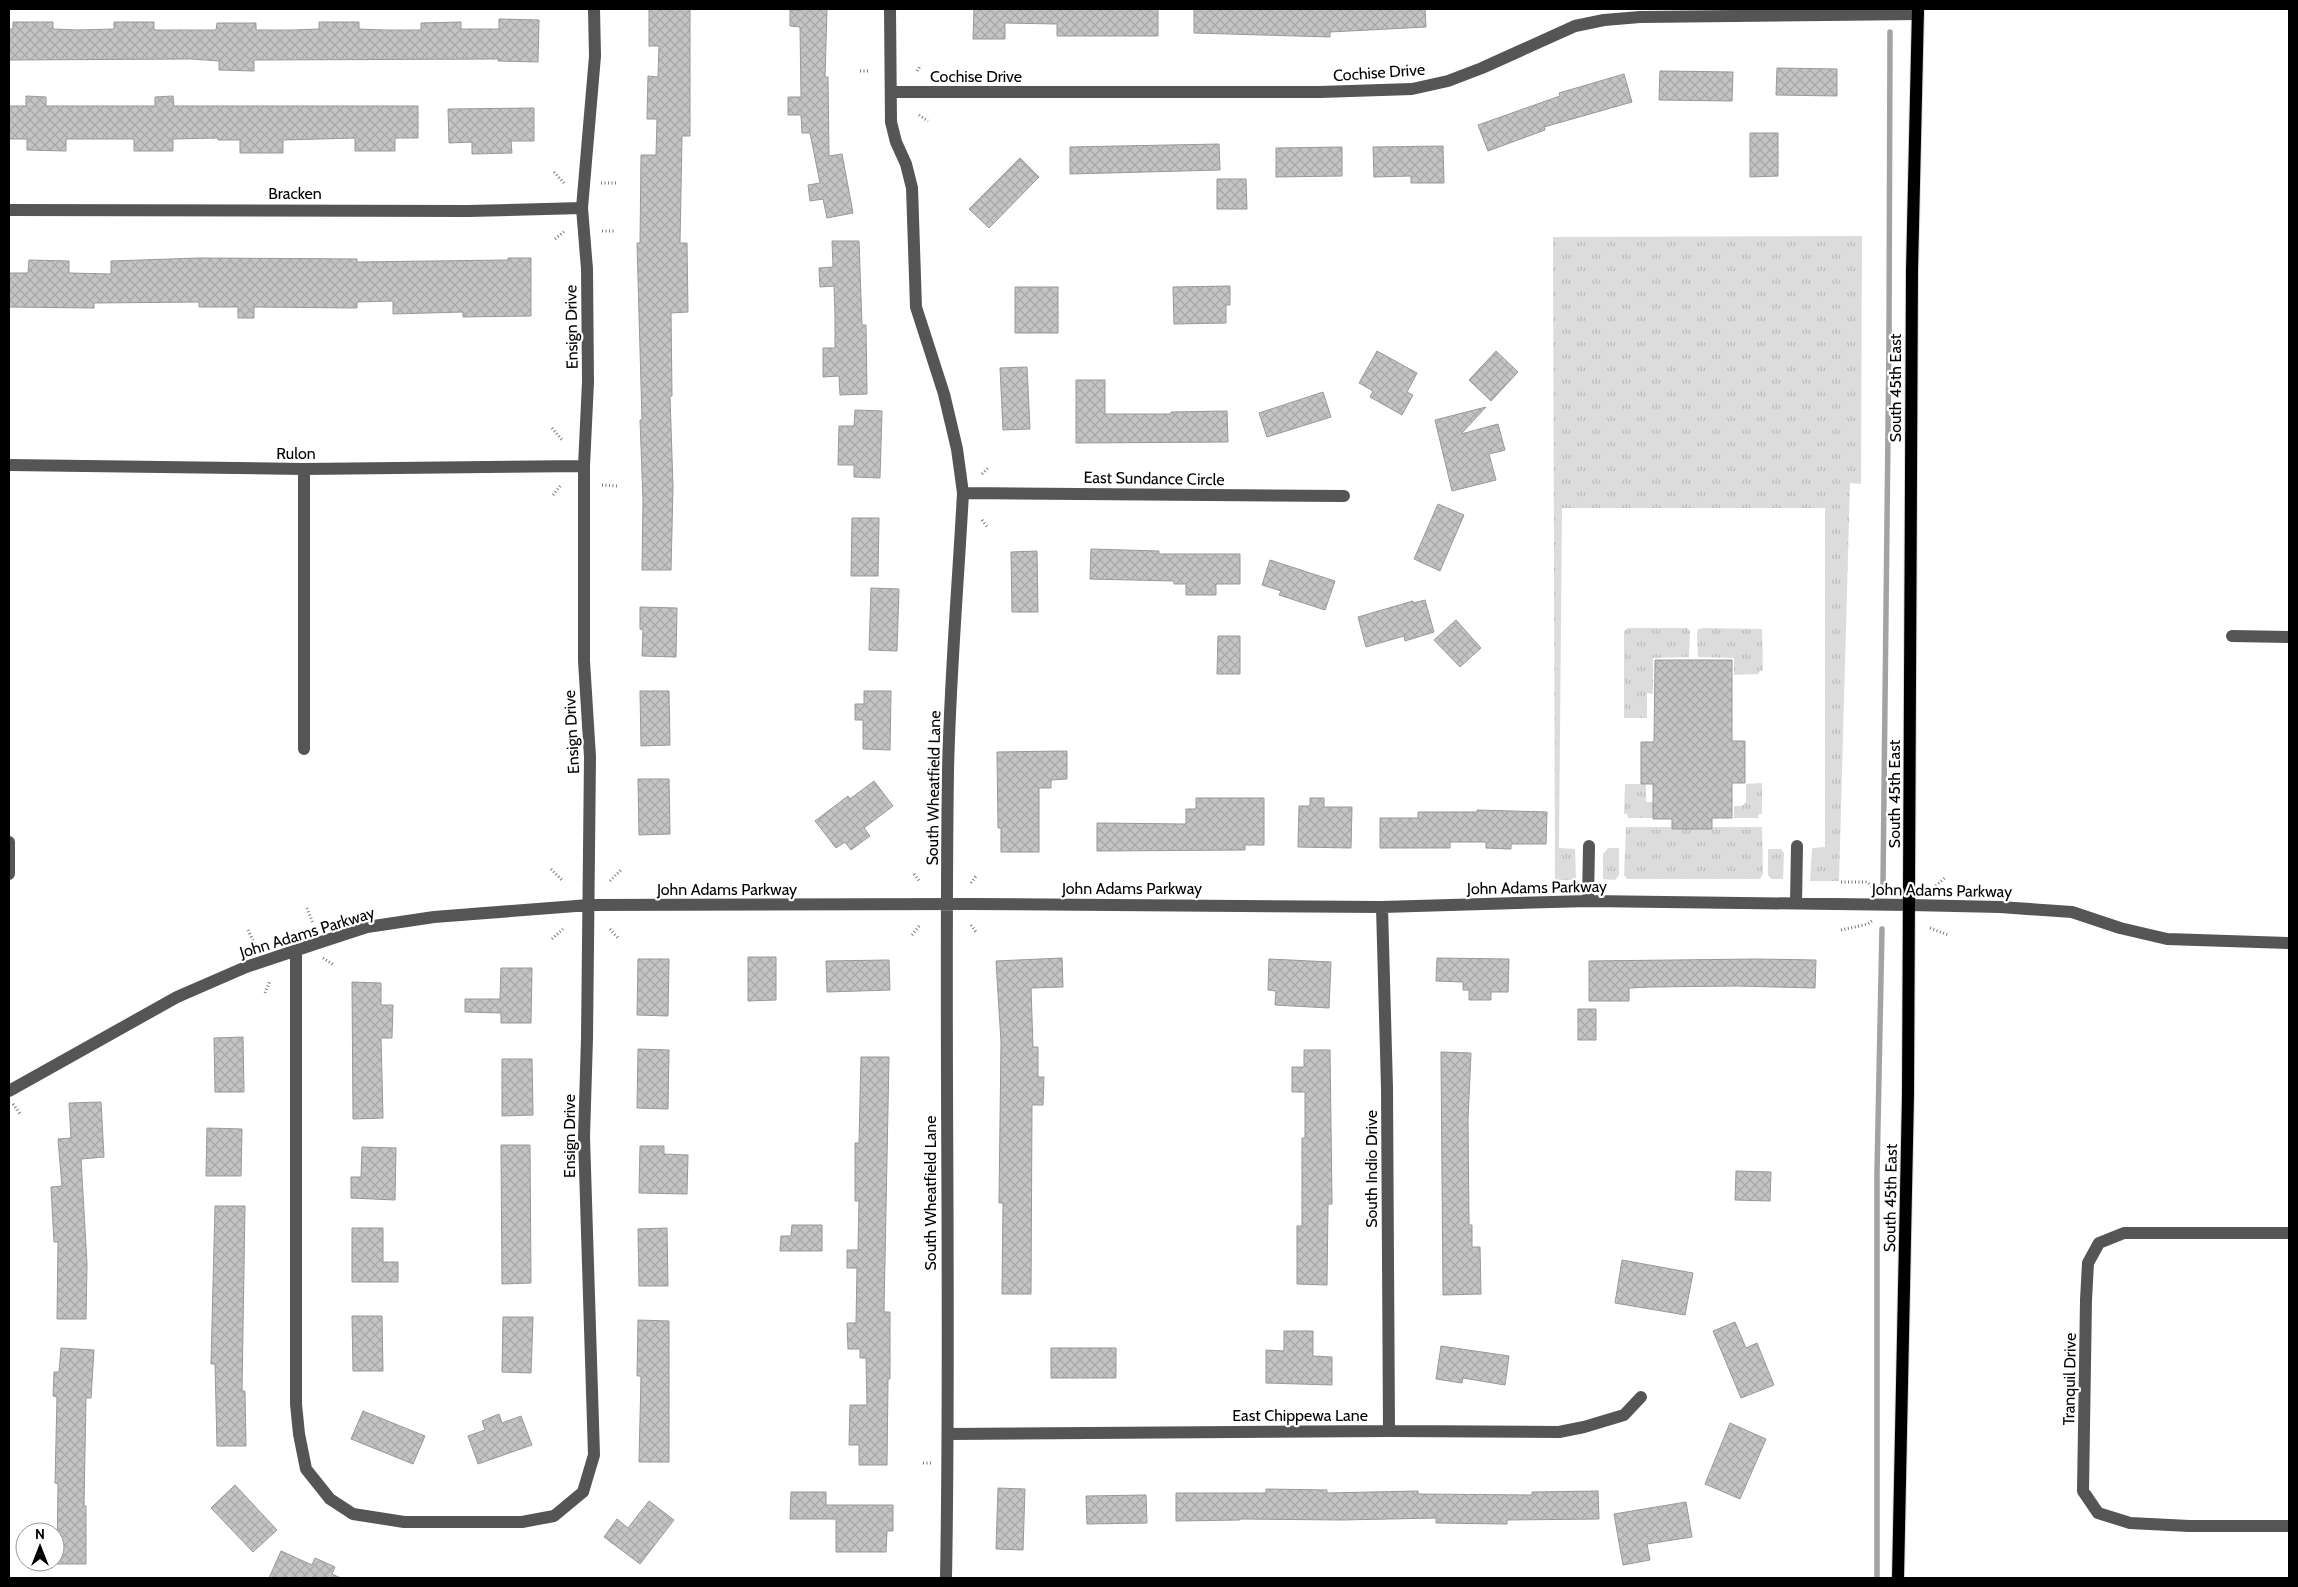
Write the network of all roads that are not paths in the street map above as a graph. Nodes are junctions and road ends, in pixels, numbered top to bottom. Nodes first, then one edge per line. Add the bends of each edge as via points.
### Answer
1 (594, 9) edge
2 (890, 9) edge
3 (1918, 11) edge
4 (891, 92) junction
5 (582, 208) junction
6 (9, 210) edge
7 (9, 465) edge
8 (584, 466) junction
9 (304, 469) junction
10 (963, 493) junction
11 (1344, 496) dead end
12 (2232, 636) dead end
13 (2289, 638) edge
14 (304, 749) dead end
15 (9, 842) edge
16 (1589, 846) dead end
17 (1797, 846) dead end
18 (9, 874) edge
19 (1588, 901) junction
20 (1796, 903) junction
21 (589, 904) junction
22 (948, 904) junction
23 (1910, 904) junction
24 (1382, 907) junction
25 (2289, 943) edge
26 (296, 950) junction
27 (9, 1091) edge
28 (2289, 1233) edge
29 (1641, 1397) dead end
30 (1389, 1431) junction
31 (949, 1434) junction
32 (2289, 1526) edge
33 (946, 1578) edge
34 (1898, 1578) edge

1 - 5 street, Ensign Drive via 595,56
2 - 4 street, South Wheatfield Lane
3 - 4 street, Cochise Drive via 1604,20 1575,26 1448,81 1412,89
3 - 23 main road, South 45th East via 1912,291
4 - 10 street, South Wheatfield Lane via 891,122 912,188 916,307 944,394
5 - 6 street, Bracken via 468,211
5 - 8 street, Ensign Drive via 587,269 588,382
7 - 9 street, Rulon
8 - 9 street, Rulon
8 - 21 street, Ensign Drive via 584,661 590,757
9 - 14 street
10 - 11 street, East Sundance Circle
10 - 22 street, South Wheatfield Lane via 948,768
12 - 13 street
15 - 18 street
16 - 19 street
17 - 20 street
19 - 20 street, John Adams Parkway
19 - 24 street, John Adams Parkway
20 - 23 street, John Adams Parkway
21 - 22 street, John Adams Parkway
21 - 26 street, John Adams Parkway via 434,917 367,928
21 - 26 street, Ensign Drive via 584,1137 594,1455 583,1492 554,1516 522,1522 404,1522 354,1514 330,1499 306,1469 298,1434 296,1404
22 - 24 street, John Adams Parkway
22 - 31 street, South Wheatfield Lane
23 - 25 street, John Adams Parkway via 2072,912 2167,939
23 - 34 main road, South 45th East
24 - 30 street, South Indio Drive via 1387,1088
26 - 27 street, John Adams Parkway via 246,967 177,997
28 - 32 street, Tranquil Drive via 2124,1233 2098,1243 2088,1263 2083,1491 2098,1514 2130,1524
29 - 30 street, East Chippewa Lane via 1624,1415 1559,1432
30 - 31 street, East Chippewa Lane
31 - 33 street, South Wheatfield Lane

